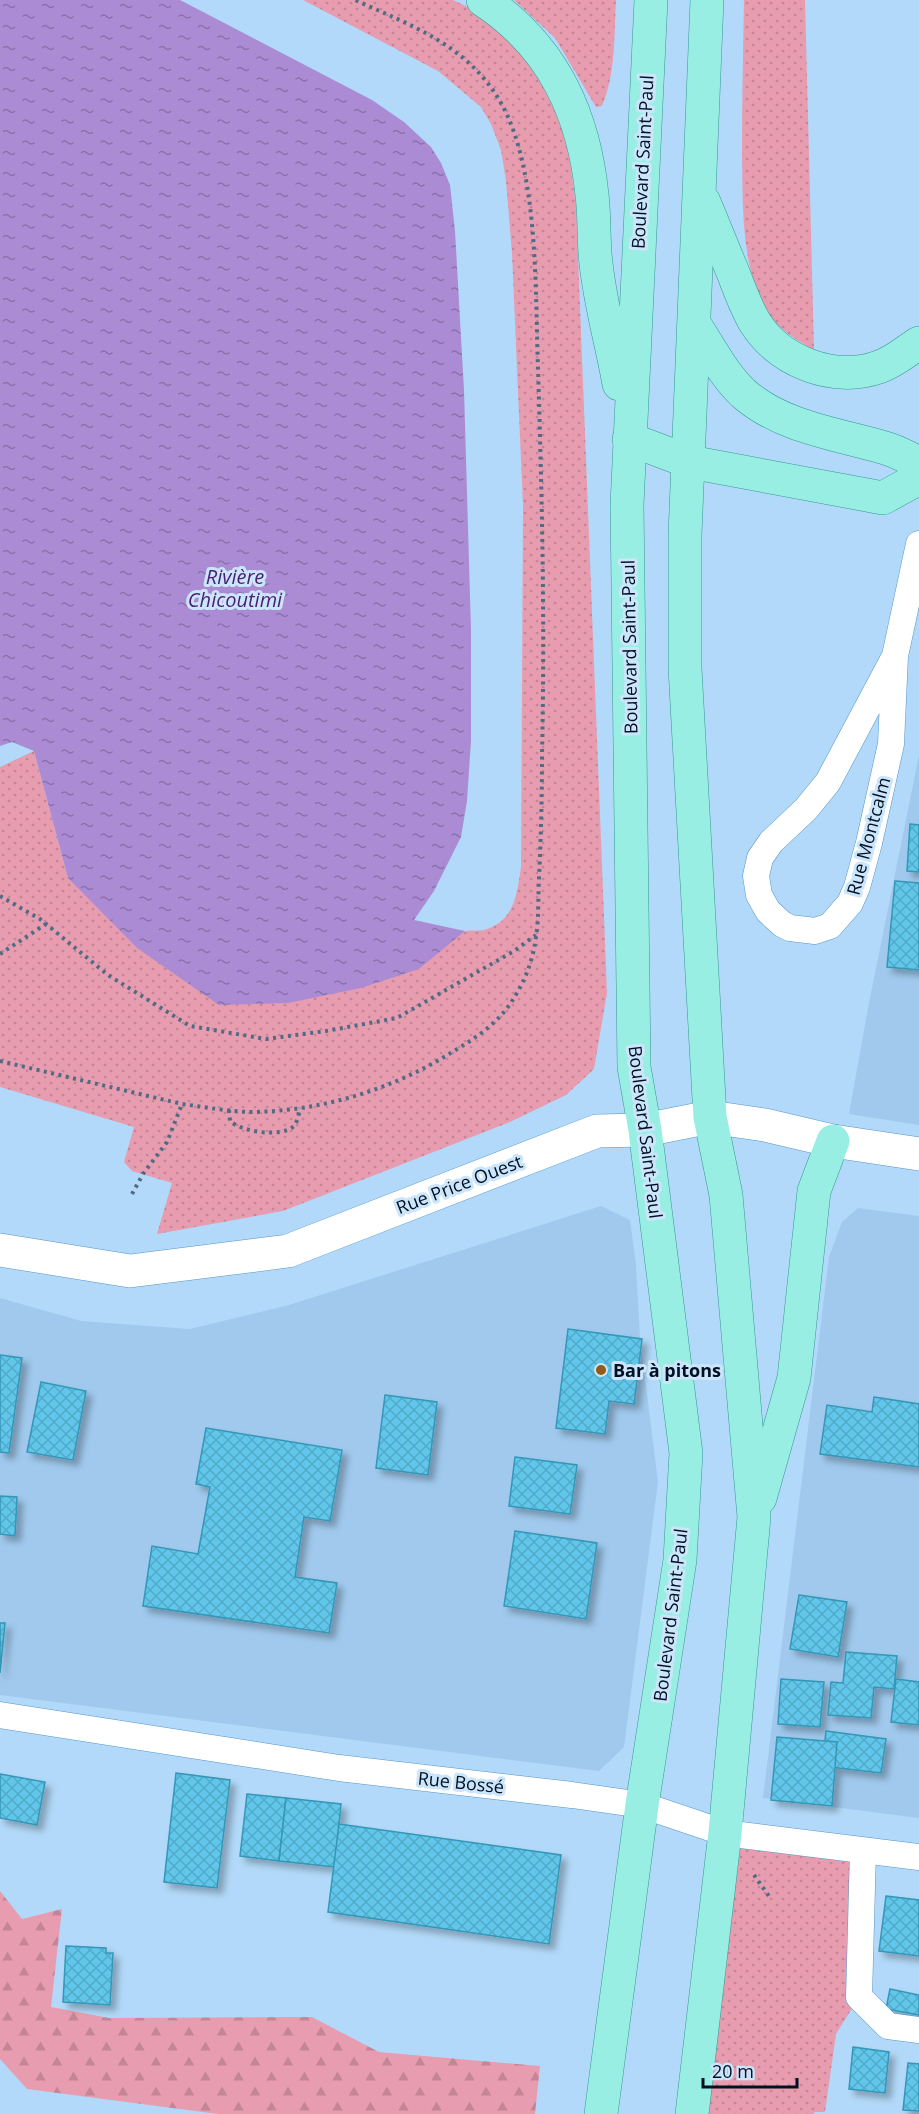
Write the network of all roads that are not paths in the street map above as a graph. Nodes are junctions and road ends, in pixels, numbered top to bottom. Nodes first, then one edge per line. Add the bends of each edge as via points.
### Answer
1 (483, 0) edge
2 (651, 0) edge
3 (707, 0) edge
4 (700, 191) junction
5 (695, 325) junction
6 (919, 343) edge
7 (629, 439) junction
8 (690, 462) junction
9 (919, 463) edge
10 (919, 478) edge
11 (919, 544) edge
12 (895, 656) junction
13 (710, 1118) junction
14 (645, 1130) junction
15 (833, 1141) junction
16 (919, 1154) edge
17 (0, 1250) edge
18 (754, 1517) junction
19 (0, 1715) edge
20 (642, 1805) junction
21 (725, 1833) junction
22 (863, 1851) junction
23 (919, 1857) edge
24 (919, 2030) edge
25 (601, 2114) edge
26 (692, 2114) edge

1 - 7 main road via 515,24 543,54 579,127 591,184 596,264
2 - 7 main road, Boulevard Saint-Paul
3 - 4 main road
4 - 5 main road
4 - 6 main road via 747,307 762,332 783,351 824,370 853,372 881,366
5 - 8 main road
5 - 9 main road via 729,378 762,406 797,423 888,449
7 - 8 main road
7 - 14 main road, Boulevard Saint-Paul via 634,1067
8 - 10 main road via 883,498
8 - 13 main road via 686,669
11 - 12 street, Rue Montcalm
12 - 12 street, Rue Montcalm via 828,782 760,858 756,876 759,895 768,911 790,928 815,931 830,926 850,903 857,887 891,744
13 - 14 street, Rue Price Ouest
13 - 15 street, Rue Price Ouest via 765,1125
13 - 18 main road via 726,1195
14 - 17 street, Rue Price Ouest via 597,1131 288,1251 130,1270
14 - 20 main road, Boulevard Saint-Paul via 686,1453 680,1560
15 - 16 street, Rue Price Ouest
15 - 18 main road via 814,1191 794,1378
18 - 21 main road
19 - 20 street, Rue Bossé via 339,1768
20 - 21 street, Rue Bossé
20 - 25 main road, Boulevard Saint-Paul
21 - 22 street, Rue Bossé
21 - 26 main road
22 - 23 street, Rue Bossé
22 - 24 street via 859,1997 888,2026

